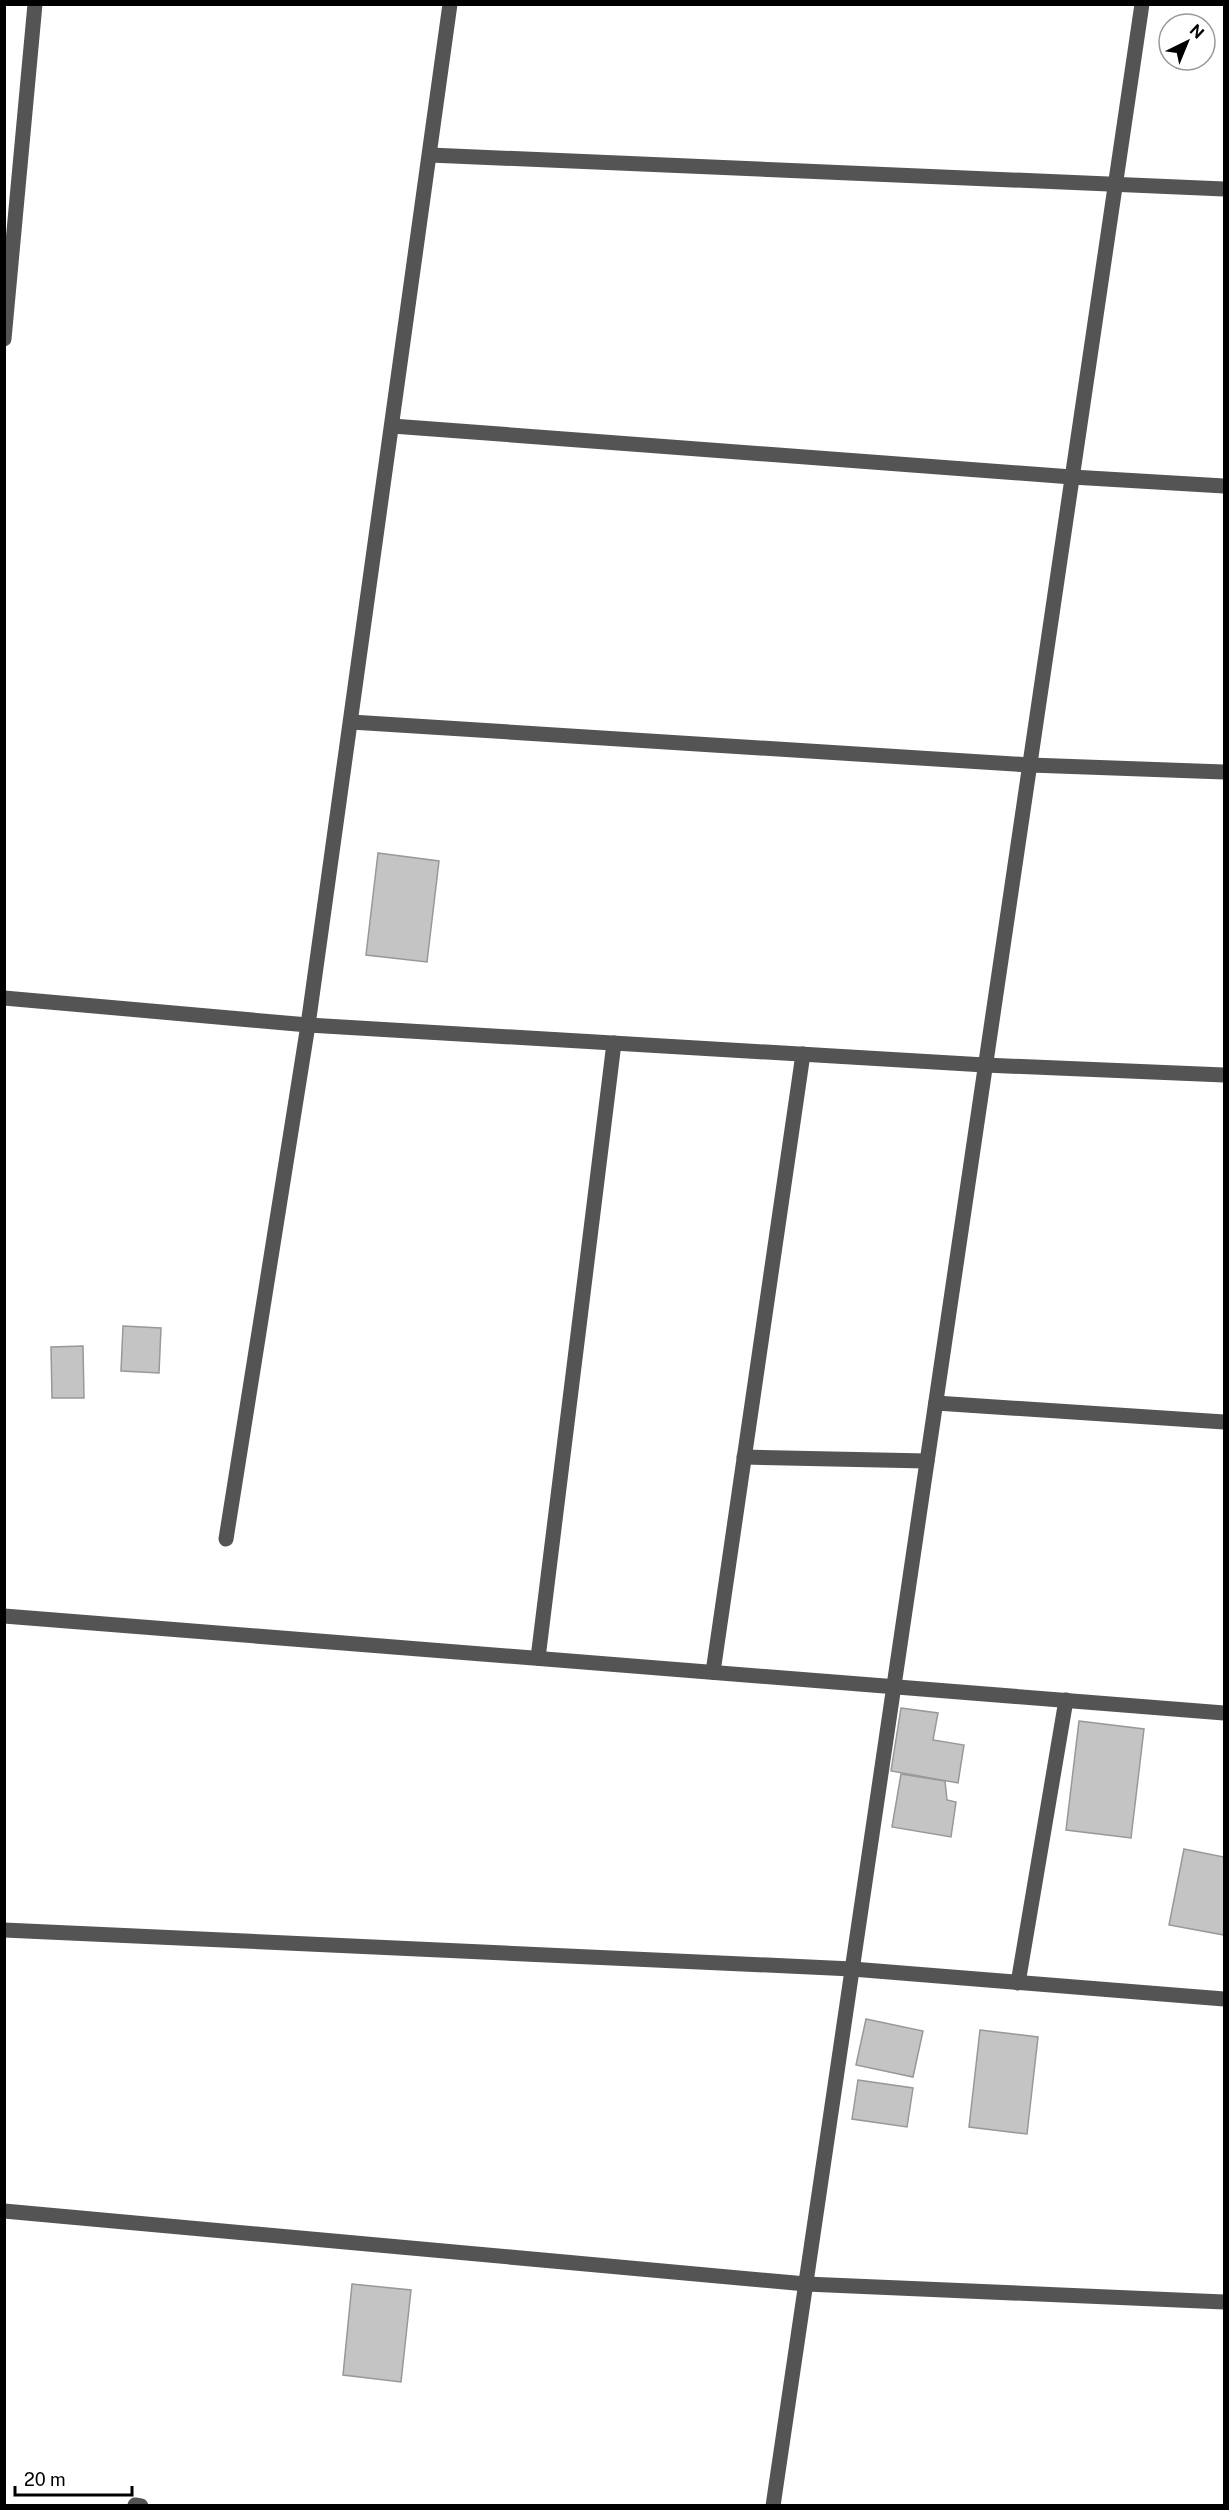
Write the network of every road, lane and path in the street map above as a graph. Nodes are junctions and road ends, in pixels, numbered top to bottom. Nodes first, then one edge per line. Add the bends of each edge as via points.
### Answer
1 (35, 4) edge
2 (450, 4) edge
3 (1142, 4) edge
4 (429, 155) junction
5 (1115, 186) junction
6 (1224, 189) edge
7 (4, 339) edge
8 (392, 426) junction
9 (1072, 477) junction
10 (1224, 486) edge
11 (351, 722) junction
12 (1030, 765) junction
13 (1224, 772) edge
14 (4, 998) edge
15 (308, 1025) junction
16 (614, 1043) junction
17 (803, 1054) junction
18 (985, 1065) junction
19 (1224, 1075) edge
20 (936, 1402) junction
21 (1224, 1422) edge
22 (744, 1457) junction
23 (927, 1461) junction
24 (226, 1539) dead end
25 (4, 1616) edge
26 (538, 1658) junction
27 (713, 1672) junction
28 (894, 1687) junction
29 (1066, 1700) junction
30 (1224, 1713) edge
31 (4, 1930) edge
32 (852, 1970) junction
33 (1018, 1983) junction
34 (1224, 1999) edge
35 (4, 2211) edge
36 (806, 2284) junction
37 (1224, 2302) edge
38 (135, 2505) edge
39 (141, 2505) edge
40 (773, 2505) edge

1 - 7 street
2 - 4 street
3 - 5 street
4 - 5 street
4 - 8 street
5 - 6 street
5 - 9 street
8 - 9 street
8 - 11 street
9 - 10 street
9 - 12 street
11 - 12 street
11 - 15 street
12 - 13 street
12 - 18 street
14 - 15 street
15 - 16 street
15 - 24 street
16 - 17 street
16 - 26 street
17 - 18 street
17 - 22 street
18 - 19 street
18 - 20 street
20 - 21 street
20 - 23 street
22 - 23 street
22 - 27 street
23 - 28 street
25 - 26 street
26 - 27 street
27 - 28 street
28 - 29 street
28 - 32 street
29 - 30 street
29 - 33 street
31 - 32 street
32 - 33 street
32 - 36 street
33 - 34 street
35 - 36 street
36 - 37 street
36 - 40 street
38 - 39 street

